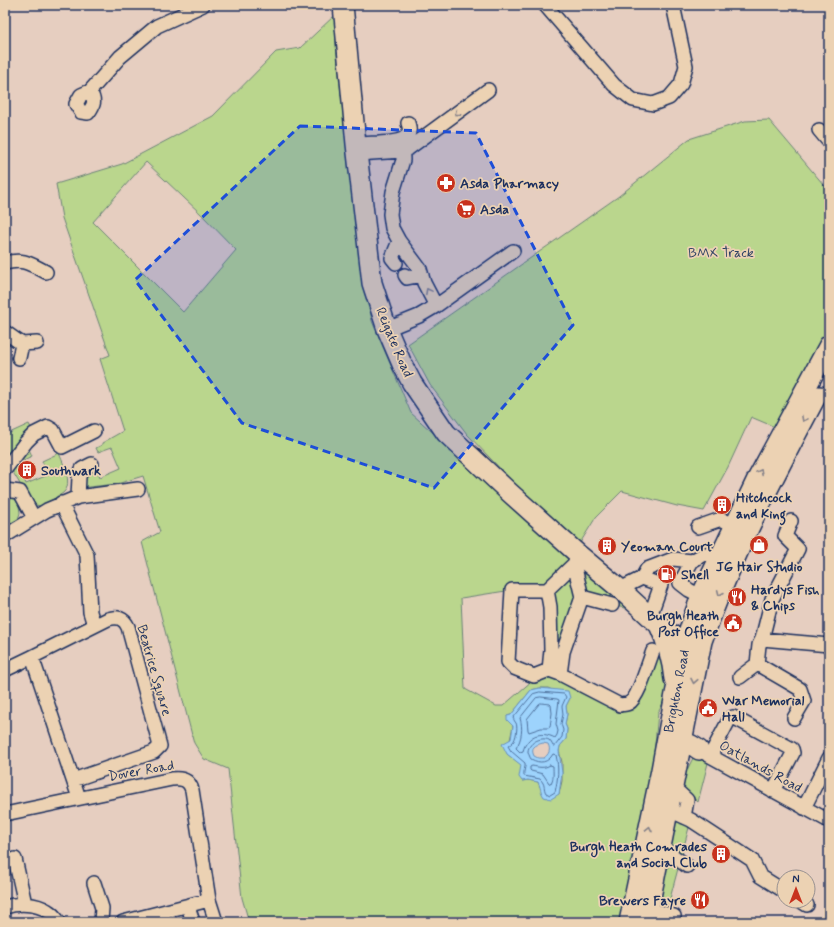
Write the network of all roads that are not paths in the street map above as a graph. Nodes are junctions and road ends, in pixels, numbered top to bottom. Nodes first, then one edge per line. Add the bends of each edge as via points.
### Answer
1 (203, 5) edge
2 (343, 5) edge
3 (545, 5) edge
4 (673, 5) edge
5 (488, 90) dead end
6 (90, 91) dead end
7 (819, 130) dead end
8 (422, 139) junction
9 (391, 142) junction
10 (829, 142) edge
11 (357, 149) junction
12 (402, 151) junction
13 (399, 241) junction
14 (513, 251) dead end
15 (5, 263) edge
16 (396, 263) dead end
17 (46, 272) dead end
18 (405, 275) dead end
19 (422, 275) junction
20 (436, 306) junction
21 (387, 329) junction
22 (5, 332) edge
23 (37, 343) dead end
24 (22, 344) junction
25 (829, 345) edge
26 (19, 358) dead end
27 (829, 373) edge
28 (823, 394) edge
29 (94, 431) dead end
30 (92, 464) dead end
31 (5, 469) edge
32 (138, 489) dead end
33 (5, 490) edge
34 (78, 497) junction
35 (61, 503) junction
36 (34, 518) junction
37 (792, 521) dead end
38 (734, 525) junction
39 (698, 527) dead end
40 (5, 536) edge
41 (719, 556) junction
42 (576, 559) junction
43 (692, 561) junction
44 (642, 578) junction
45 (680, 583) junction
46 (661, 585) junction
47 (547, 590) junction
48 (701, 596) junction
49 (582, 597) junction
50 (616, 597) junction
51 (693, 618) junction
52 (654, 620) junction
53 (94, 625) junction
54 (762, 639) junction
55 (829, 645) edge
56 (696, 646) junction
57 (557, 651) junction
58 (652, 651) dead end
59 (32, 657) junction
60 (7, 664) edge
61 (757, 664) junction
62 (555, 672) junction
63 (740, 677) dead end
64 (675, 694) junction
65 (794, 718) dead end
66 (673, 745) junction
67 (705, 753) junction
68 (829, 758) edge
69 (675, 778) junction
70 (73, 780) junction
71 (773, 791) junction
72 (79, 798) junction
73 (804, 808) junction
74 (676, 813) junction
75 (5, 814) edge
76 (829, 821) edge
77 (661, 847) junction
78 (15, 859) dead end
79 (687, 866) dead end
80 (94, 883) dead end
81 (776, 886) edge
82 (209, 900) junction
83 (25, 904) junction
84 (188, 906) junction
85 (5, 907) edge
86 (647, 916) edge
87 (674, 916) dead end
88 (59, 922) edge
89 (101, 922) edge
90 (124, 922) edge
91 (193, 922) edge
92 (216, 922) edge
93 (629, 922) edge

1 - 6 street via 157,26 120,57
2 - 11 highway, Reigate Road
3 - 4 street via 614,84 633,100 653,104 669,98 681,84 686,66
5 -> 8 street
7 - 10 street
8 - 9 street via 409,128 404,139
8 - 12 street
9 - 11 street
9 - 12 street via 400,144
11 - 12 street
11 - 21 highway, Reigate Road via 372,283
12 - 13 street via 390,214 392,228
13 - 16 street via 392,258
13 - 19 street
14 - 20 street
15 - 17 street via 14,260 25,261
18 - 19 street via 407,278
20 -> 19 street
20 - 21 street via 420,316
21 - 42 highway, Reigate Road via 412,383 446,433
22 - 24 street
23 - 24 street
24 - 26 street
38 -> 25 highway, Brighton Road
27 - 28 highway, Brighton Road
28 -> 56 highway, Brighton Road via 768,488
29 - 31 street via 62,447 53,430 48,427 34,434
30 - 34 street via 82,469
32 - 34 street
33 - 36 street via 20,492
34 - 35 street
35 - 36 street
35 - 53 street via 87,555 90,612
36 - 40 street
37 - 54 street via 785,536 798,549 772,599
38 - 39 street via 721,519
38 - 41 highway, Brighton Road
41 - 43 street via 704,554
41 - 48 highway, Brighton Road
42 - 47 street
42 - 49 street
42 - 50 highway, Reigate Road
43 - 44 street via 672,559 647,570
43 - 45 street
44 - 46 street
44 - 50 street
45 - 46 street
45 - 48 street
46 - 52 street
47 - 57 street
47 - 62 street via 512,590 508,662 514,668 534,676
48 - 51 highway, Brighton Road
49 - 50 street
49 - 57 street
50 - 52 highway, Reigate Road
51 - 52 highway via 679,628 670,628
51 - 56 highway, Brighton Road
52 - 56 highway, Reigate Road
52 - 64 highway via 665,639 671,659
53 - 59 street, Beatrice Square
53 - 70 street, Beatrice Square via 117,617 126,624 160,746 154,752
54 - 55 street
54 - 61 street
56 - 64 highway, Brighton Road
56 -> 66 highway, Brighton Road
57 - 62 street
58 - 62 street via 634,700 629,704 620,705
59 - 60 street, Beatrice Square
59 - 70 street
61 - 63 street
61 - 65 street via 800,689 804,701
64 - 66 highway, Brighton Road
66 - 67 highway via 689,743
66 - 69 highway, Brighton Road
93 -> 66 highway, Brighton Road
67 - 69 highway via 690,751 682,759
67 - 71 street, Oatlands Road
67 - 71 street via 733,717 792,749 793,753
68 - 73 street
69 - 74 highway, Brighton Road
70 - 72 street
71 - 73 street, Oatlands Road
72 - 75 street, Dover Road
72 - 82 street, Dover Road via 172,779 185,780 192,790
73 - 76 street, Oatlands Road
74 - 77 highway, Brighton Road
74 - 81 street via 752,860 760,876
77 - 79 street
77 - 86 highway, Brighton Road
78 - 83 street
80 - 89 street via 102,908
82 - 84 street
82 - 92 street
83 - 85 street
83 - 88 street via 47,910
84 - 90 street
84 - 91 street
86 - 87 street

